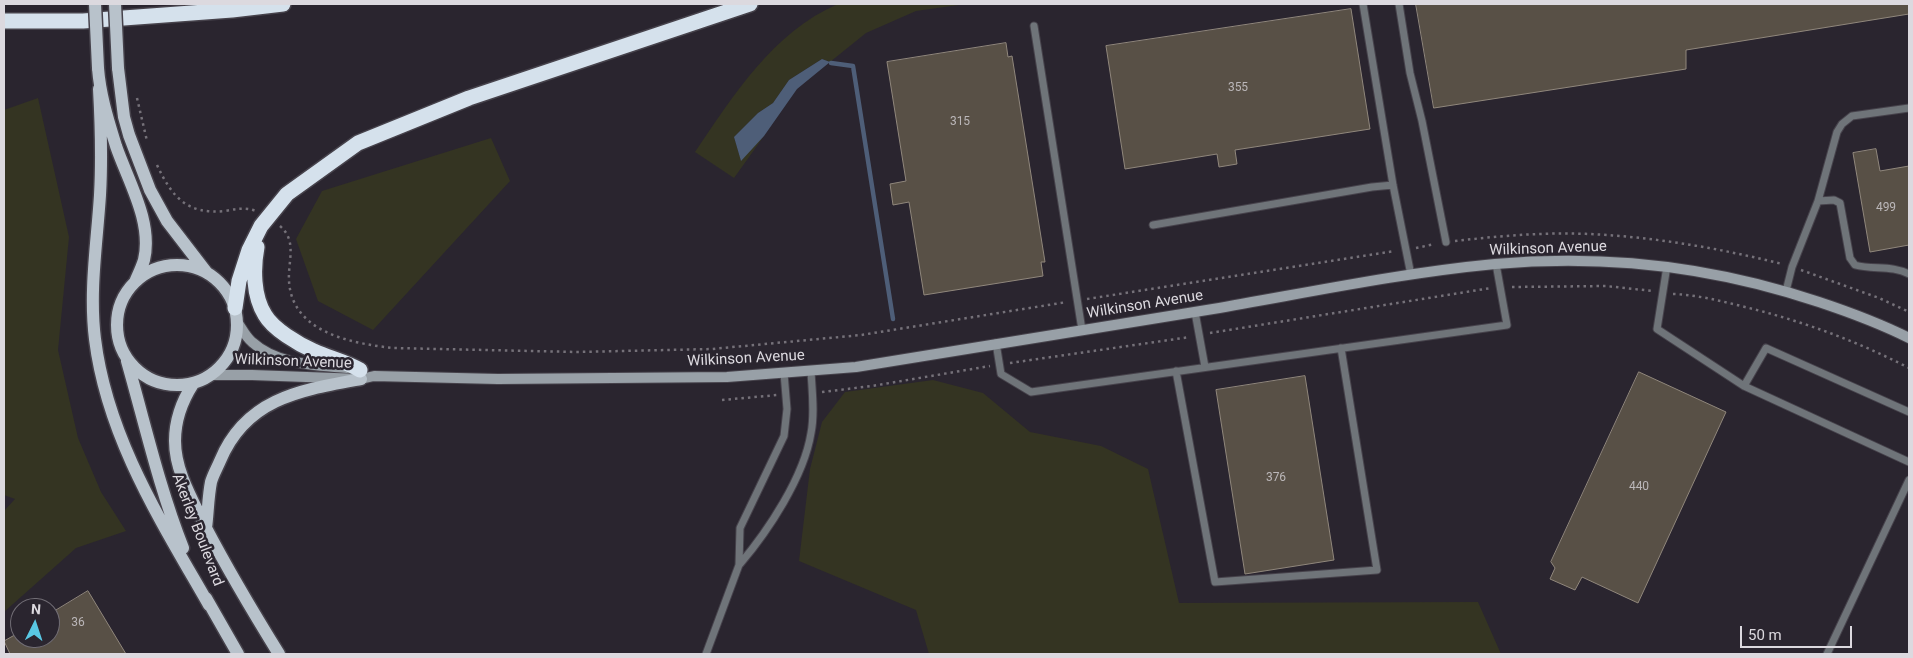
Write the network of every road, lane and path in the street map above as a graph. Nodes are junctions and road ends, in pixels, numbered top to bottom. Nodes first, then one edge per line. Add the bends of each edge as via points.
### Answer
1 (95, 4) edge
2 (115, 4) edge
3 (283, 4) edge
4 (750, 4) edge
5 (1364, 4) edge
6 (1399, 4) edge
7 (4, 21) edge
8 (1034, 26) dead end
9 (99, 89) junction
10 (136, 94) dead end
11 (1909, 108) edge
12 (150, 150) dead end
13 (154, 158) dead end
14 (1393, 185) junction
15 (1818, 202) junction
16 (260, 219) junction
17 (278, 224) dead end
18 (1153, 225) dead end
19 (1446, 242) dead end
20 (1496, 264) junction
21 (1667, 266) junction
22 (207, 273) junction
23 (1909, 274) edge
24 (1411, 275) junction
25 (135, 282) junction
26 (1500, 287) junction
27 (1786, 291) junction
28 (1663, 293) junction
29 (235, 308) junction
30 (1195, 312) junction
31 (238, 323) junction
32 (1082, 330) junction
33 (851, 335) dead end
34 (1199, 335) junction
35 (1909, 338) edge
36 (996, 343) junction
37 (1341, 348) junction
38 (124, 354) junction
39 (1000, 365) junction
40 (1205, 367) junction
41 (1909, 368) edge
42 (811, 371) junction
43 (1176, 371) junction
44 (784, 373) junction
45 (211, 375) junction
46 (365, 375) junction
47 (193, 384) junction
48 (1744, 386) junction
49 (819, 392) dead end
50 (786, 394) junction
51 (722, 400) dead end
52 (1909, 412) edge
53 (1909, 462) edge
54 (1909, 480) edge
55 (206, 528) junction
56 (740, 565) junction
57 (209, 605) junction
58 (238, 654) edge
59 (279, 654) edge
60 (706, 654) edge
61 (1827, 654) edge

1 - 9 main road, bridge
2 - 22 main road, bridge via 118,68 129,135 150,190 167,221
3 - 7 highway via 83,21
4 - 16 highway via 469,98 358,142 287,194
5 - 14 lane
6 - 19 lane via 1410,73
8 - 32 lane
9 - 25 main road via 141,214 144,260
9 - 57 main road via 102,150 92,288 94,338 103,387 123,444 150,502
10 - 12 path
11 - 15 lane via 1852,116 1842,124
13 - 16 path via 171,190 182,202 195,209 209,211 241,208
14 - 18 lane
14 - 24 lane
15 - 23 lane via 1834,200 1840,204 1850,258 1855,266 1894,268
15 - 27 lane via 1792,266
16 - 29 highway via 239,281
16 - 46 highway via 255,278 265,316 283,333 313,351 349,364
17 - 33 path via 285,230 292,250 290,286 298,310 324,332 367,345 577,352 712,349
20 - 21 street, Wilkinson Avenue via 1590,260
20 - 24 street, Wilkinson Avenue
20 - 26 lane
21 - 27 street, Wilkinson Avenue
21 - 28 lane
22 - 25 main road via 189,266 170,265 151,271
22 - 29 main road via 229,293
24 - 30 street, Wilkinson Avenue
25 - 38 main road via 124,297 118,316 118,336
26 - 28 path via 1606,286
26 - 34 path
26 - 37 lane via 1506,325
27 - 35 street, Wilkinson Avenue via 1846,311
28 - 41 path via 1719,301 1799,322
28 - 48 lane via 1657,329
29 - 31 main road
30 - 32 street, Wilkinson Avenue
30 - 34 lane
31 - 45 main road via 231,354
31 - 46 street, Wilkinson Avenue via 250,341 267,353 295,362
32 - 36 street, Wilkinson Avenue
34 - 39 path
34 - 40 lane
36 - 39 lane
36 - 42 street, Wilkinson Avenue via 856,367
37 - 40 lane
37 - 43 lane via 1377,570 1215,582
38 - 47 main road via 137,370 154,381 173,385
38 - 57 main road, Akerley Boulevard via 170,514
39 - 43 lane via 1001,374 1031,392
39 - 49 path
40 - 43 lane
42 - 44 street, Wilkinson Avenue
42 - 56 lane via 811,433 803,462 761,540
44 - 46 street, Wilkinson Avenue via 611,379
44 - 50 lane
45 - 46 street, Wilkinson Avenue
45 - 47 main road
46 - 55 main road via 292,394 265,407 244,423 226,447 212,482
47 - 55 main road, Akerley Boulevard via 176,420 175,442 188,494
48 - 52 lane via 1766,348
48 - 53 lane
50 - 51 path
50 - 56 lane via 784,436 740,528
54 - 61 lane
55 - 59 main road, Akerley Boulevard
56 - 60 lane
57 - 58 main road, Akerley Boulevard

